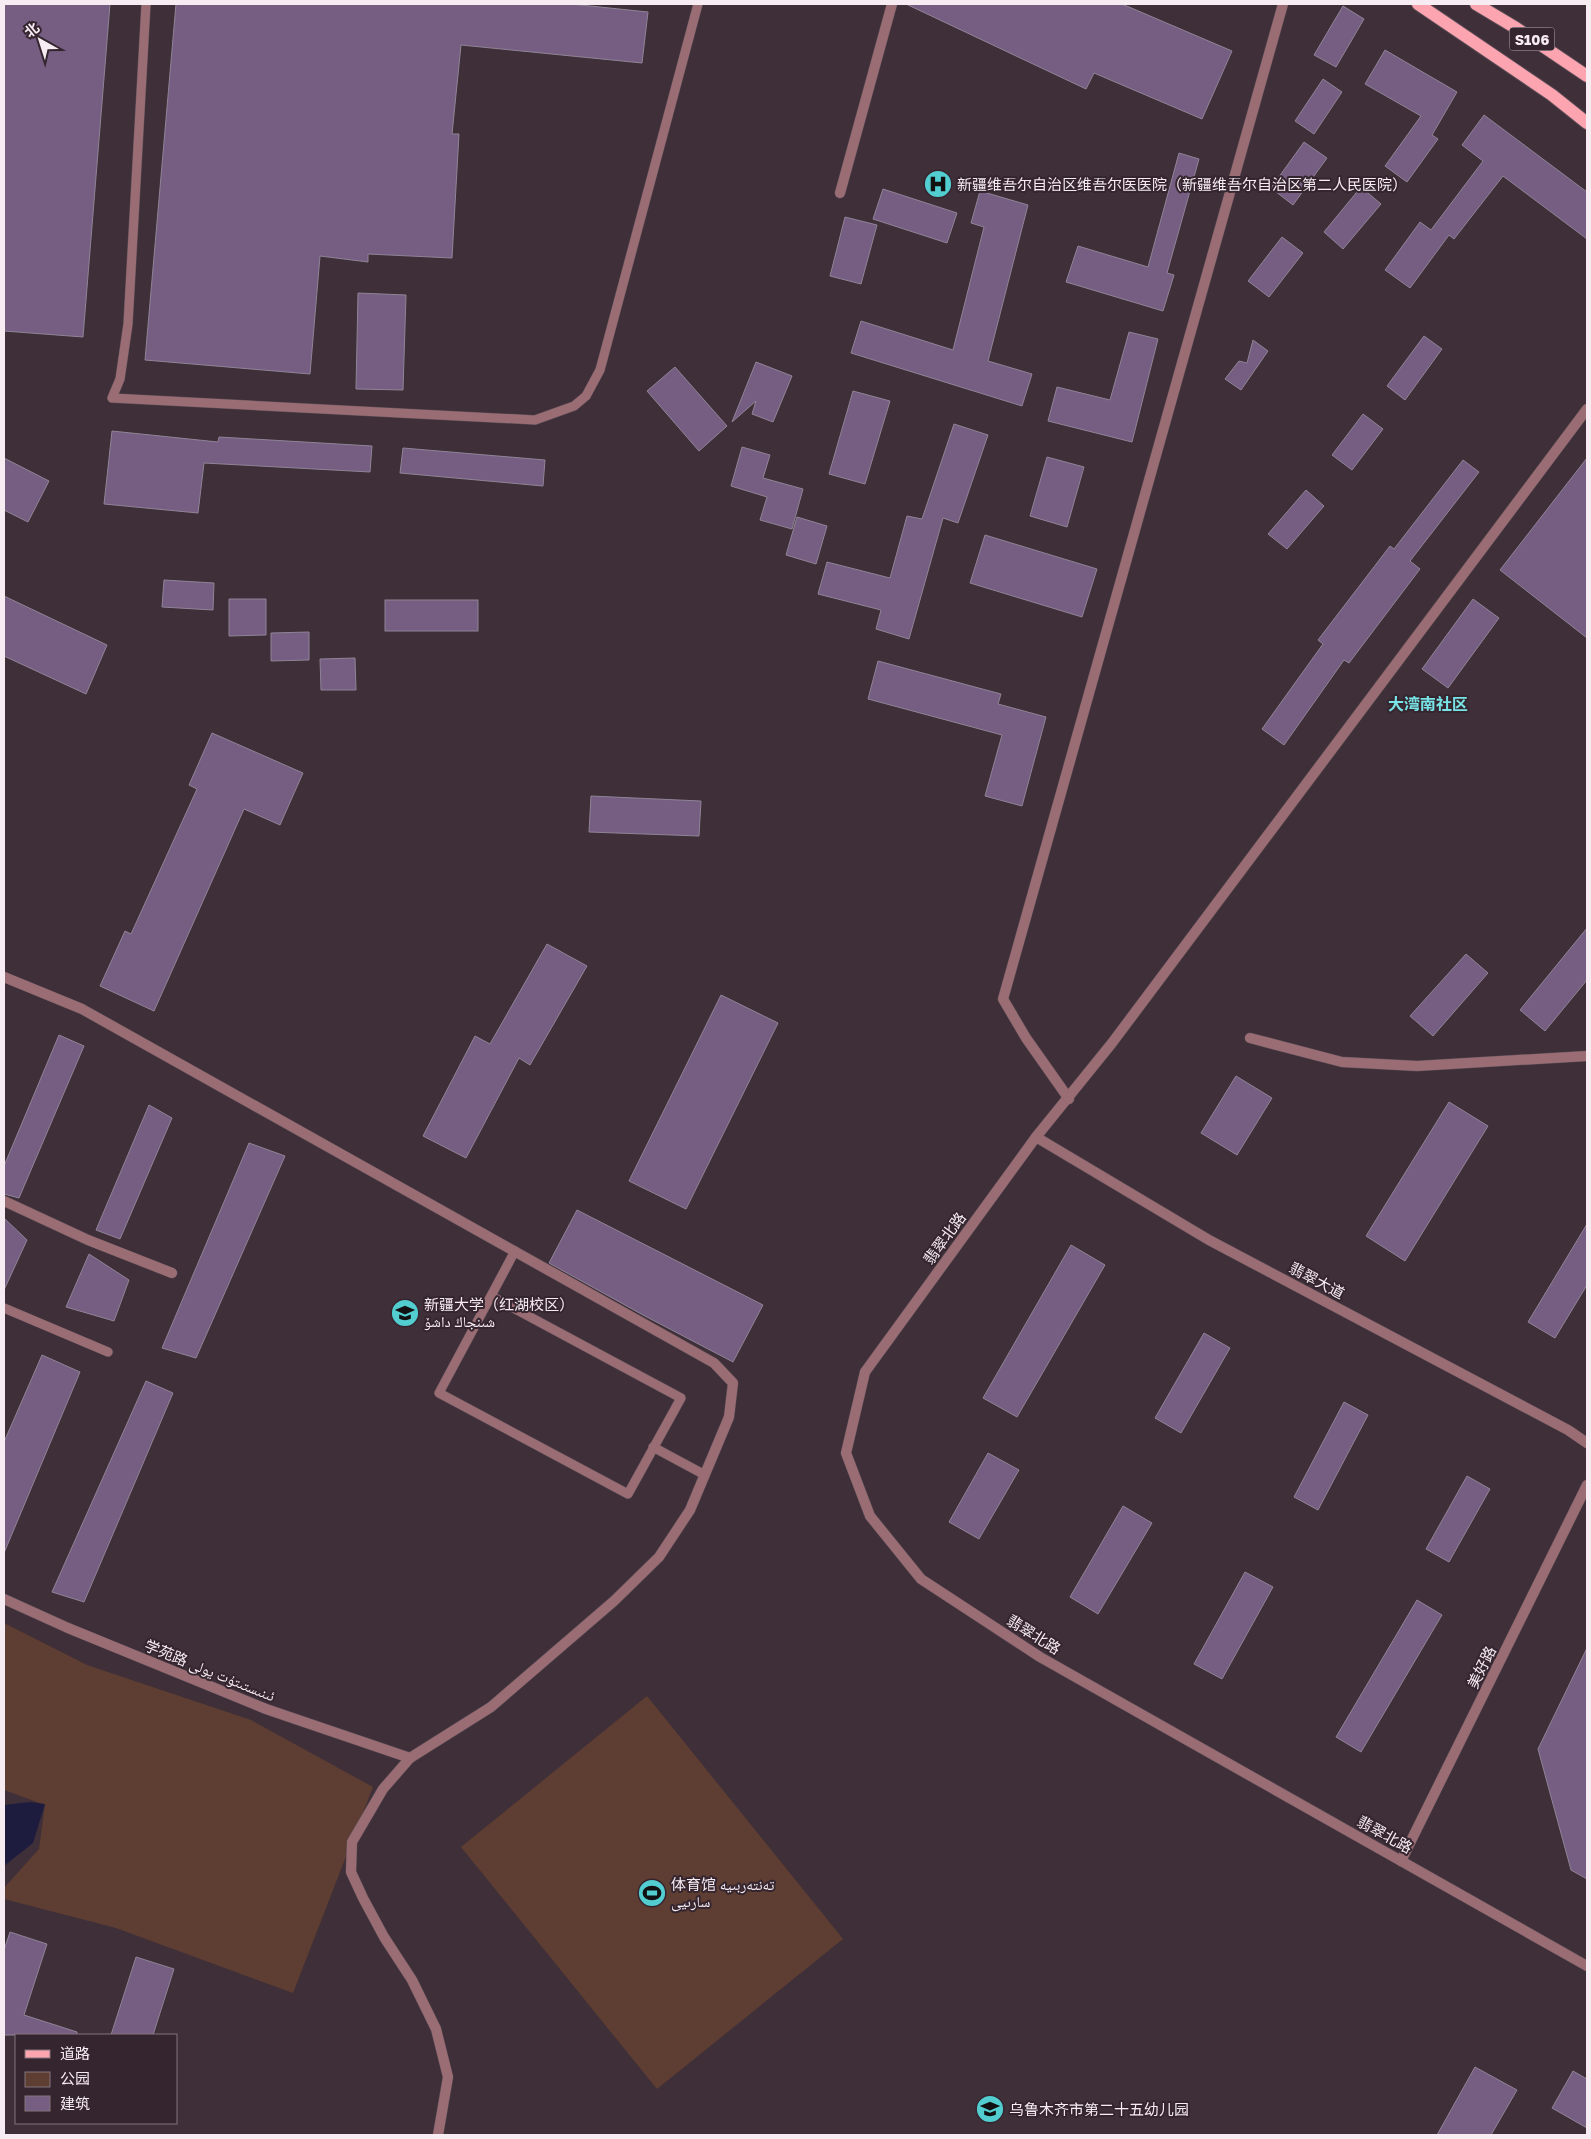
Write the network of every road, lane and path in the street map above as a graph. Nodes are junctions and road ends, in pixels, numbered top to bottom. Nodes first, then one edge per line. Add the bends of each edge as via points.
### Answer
1 (146, 4) edge
2 (698, 4) edge
3 (892, 4) edge
4 (1284, 4) edge
5 (1418, 4) edge
6 (1476, 4) edge
7 (1587, 76) edge
8 (1587, 123) edge
9 (840, 193) dead end
10 (1587, 409) edge
11 (4, 977) edge
12 (1250, 1038) dead end
13 (1587, 1056) edge
14 (1069, 1099) junction
15 (1036, 1137) junction
16 (4, 1201) edge
17 (515, 1252) junction
18 (172, 1273) dead end
19 (491, 1296) junction
20 (4, 1308) edge
21 (108, 1352) dead end
22 (1587, 1443) edge
23 (653, 1448) junction
24 (705, 1475) junction
25 (1587, 1485) edge
26 (4, 1599) edge
27 (410, 1758) junction
28 (1402, 1861) junction
29 (1587, 1966) edge
30 (438, 2135) edge

1 - 2 lane via 128,324 120,379 112,398 535,420 574,406 586,396 600,370
3 - 9 street
4 - 14 street via 1003,999
5 - 8 main road via 1552,95
6 - 7 main road, S106
10 - 14 street, 翡翠北路
11 - 17 street via 82,1009
12 - 13 street via 1342,1062 1417,1066
14 - 15 street, 翡翠北路
15 - 22 street, 翡翠大道 via 1209,1240
15 - 28 street, 翡翠北路 via 865,1372 846,1453 870,1516 921,1579 1040,1657
16 - 18 street via 88,1240
17 - 19 lane
17 - 24 street via 714,1363 733,1383 729,1417
19 - 23 lane via 681,1398
19 - 23 lane via 439,1394 628,1494
20 - 21 lane
23 - 24 lane
24 - 27 street via 690,1510 659,1557 614,1601 491,1707
25 - 28 street, 美好路
26 - 27 street, 学苑路 ئىنىستىتۇت يولى via 266,1709
27 - 30 street via 383,1789 352,1842 351,1872 436,2029 448,2077
28 - 29 street, 翡翠北路

